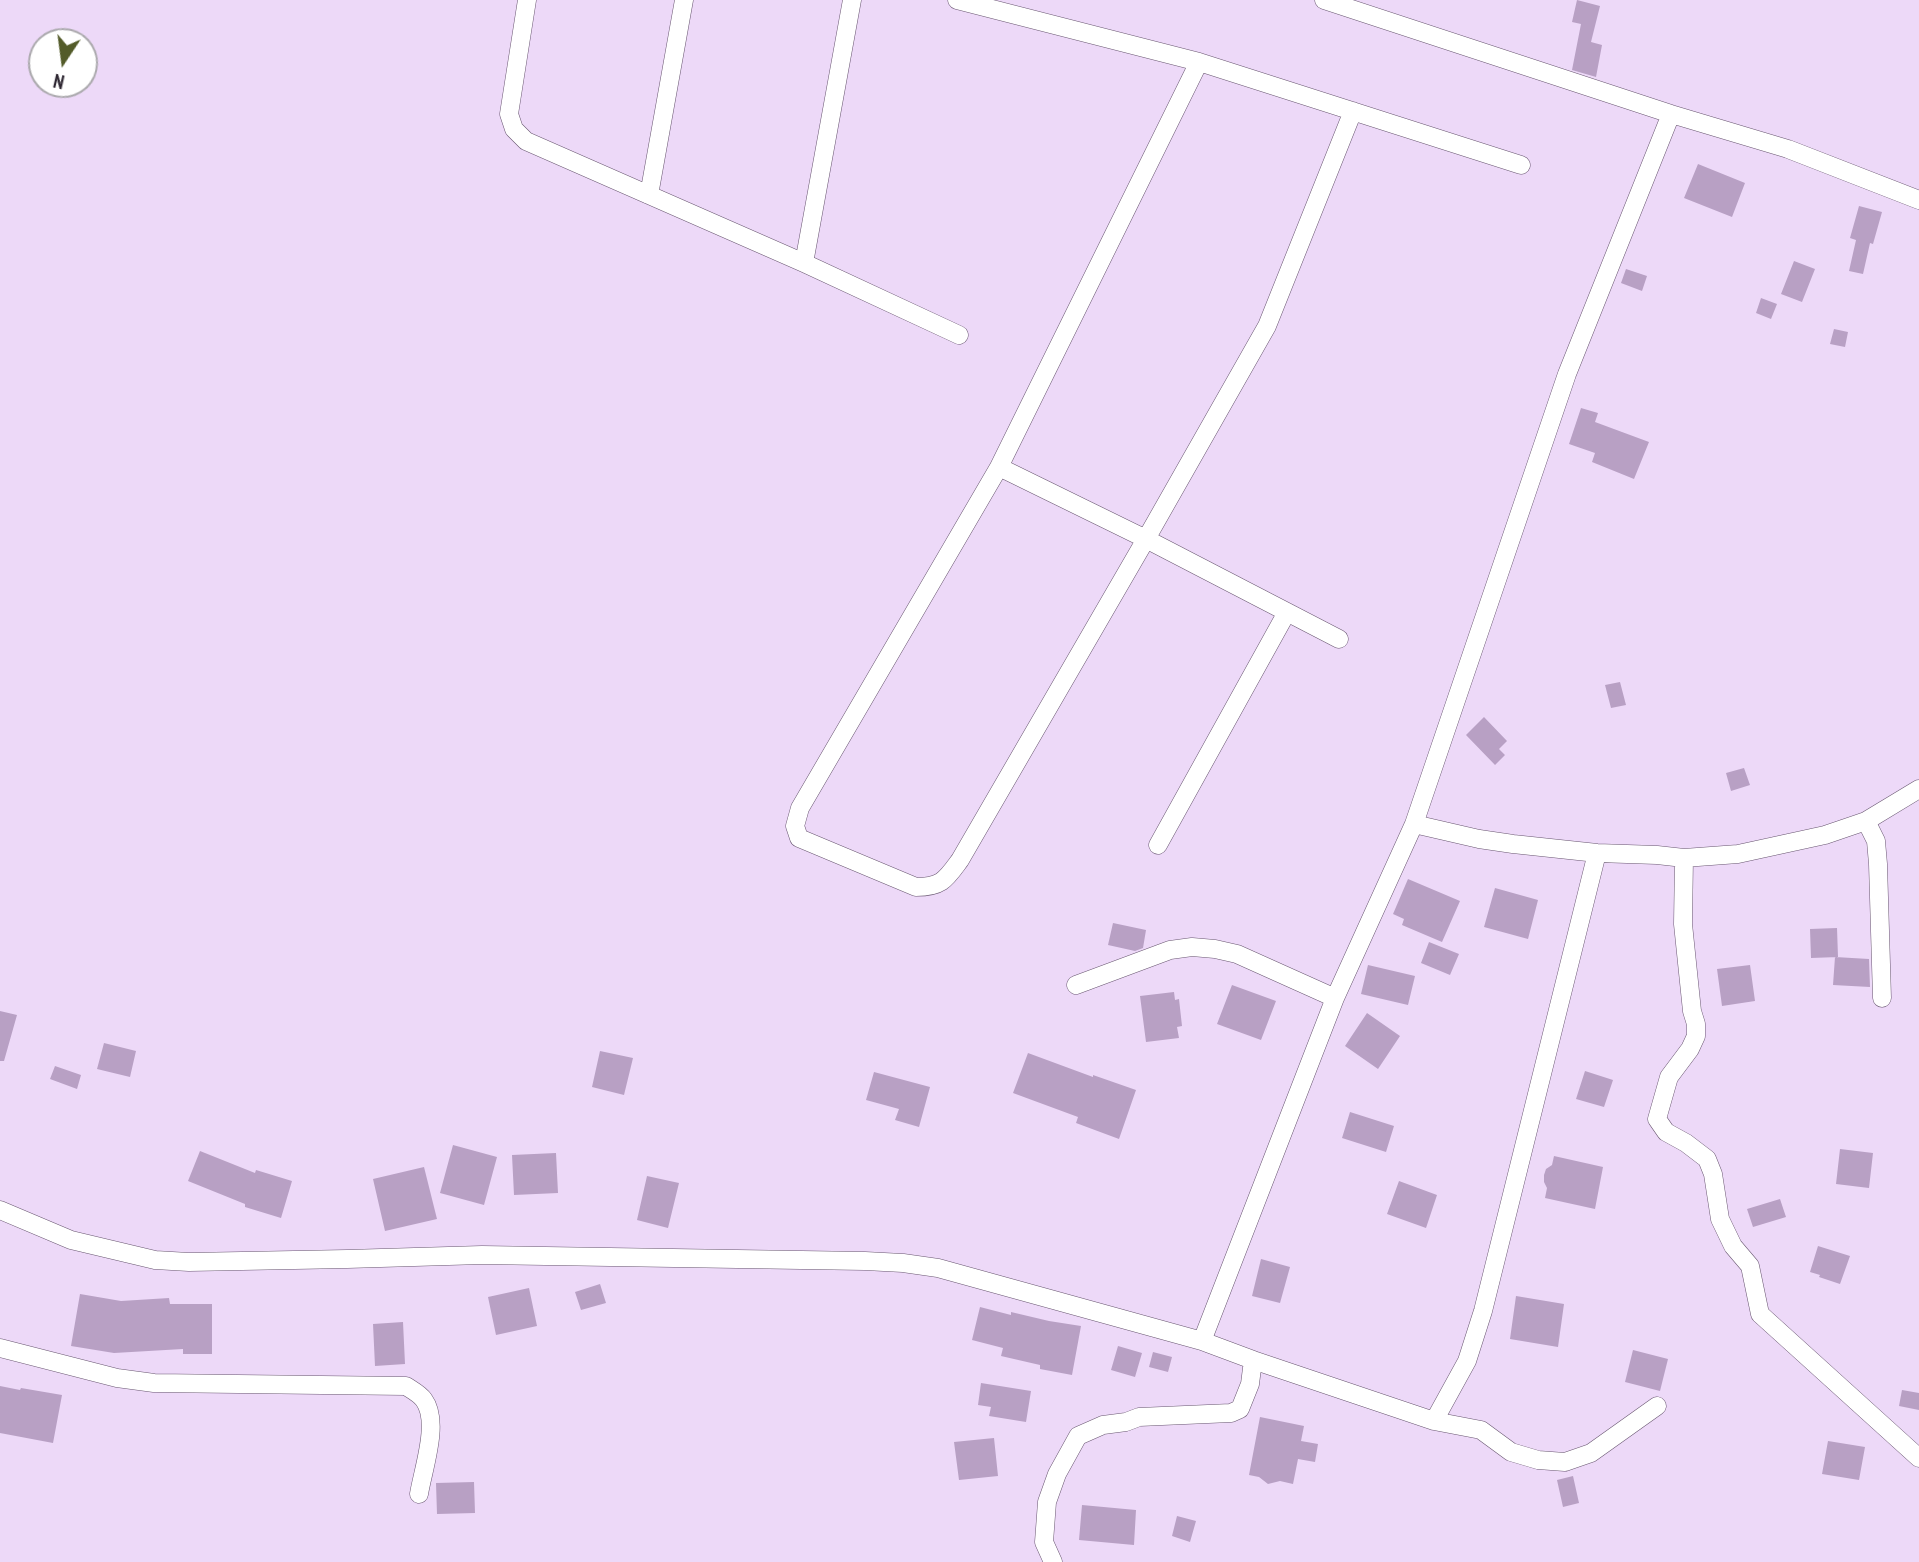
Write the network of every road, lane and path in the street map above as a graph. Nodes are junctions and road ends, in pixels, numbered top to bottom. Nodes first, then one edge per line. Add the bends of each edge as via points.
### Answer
1 (527, 0) edge
2 (684, 0) edge
3 (852, 0) edge
4 (957, 0) edge
5 (1324, 0) edge
6 (1199, 62) junction
7 (1353, 111) junction
8 (1671, 114) junction
9 (1521, 165) dead end
10 (649, 195) junction
11 (1919, 200) edge
12 (804, 264) junction
13 (959, 335) dead end
14 (999, 467) junction
15 (1146, 538) junction
16 (1287, 612) junction
17 (1339, 639) dead end
18 (1919, 789) edge
19 (1866, 821) junction
20 (1415, 824) junction
21 (1158, 845) dead end
22 (1597, 853) junction
23 (1684, 858) junction
24 (1076, 985) dead end
25 (1335, 998) junction
26 (1882, 998) dead end
27 (0, 1210) edge
28 (1202, 1341) junction
29 (0, 1348) edge
30 (1254, 1360) junction
31 (1657, 1406) dead end
32 (1434, 1421) junction
33 (1919, 1458) edge
34 (419, 1494) dead end
35 (1053, 1562) edge

1 - 10 street via 509,114 514,129 526,141
2 - 10 street
3 - 12 street
4 - 6 street
5 - 8 street
6 - 7 street
6 - 14 street
7 - 9 street
7 - 15 street via 1267,326
8 - 11 street via 1788,149
8 - 20 street via 1567,374
10 - 12 street
12 - 13 street
14 - 15 street
14 - 15 street via 800,808 795,826 799,838 916,887 943,882
15 - 16 street
16 - 17 street
16 - 21 street
18 - 19 street
19 - 23 street via 1749,852
19 - 26 street via 1876,841
20 - 22 street via 1479,839
20 - 25 street
22 - 23 street
22 - 32 street via 1483,1311 1467,1361
23 - 33 street via 1683,924 1696,1036 1669,1077 1657,1119 1665,1132 1707,1159 1720,1219 1733,1246 1750,1266 1759,1314
24 - 25 street via 1170,950 1192,947 1237,954
25 - 28 street
27 - 28 street via 71,1240 155,1260 189,1262 482,1255 903,1263 937,1268
28 - 30 street
29 - 34 street via 154,1383 406,1386 423,1397 430,1411
30 - 32 street
30 - 35 street via 1240,1409 1231,1413 1139,1417 1078,1436 1047,1502 1044,1542
31 - 32 street via 1591,1453 1565,1462 1511,1452 1481,1430

